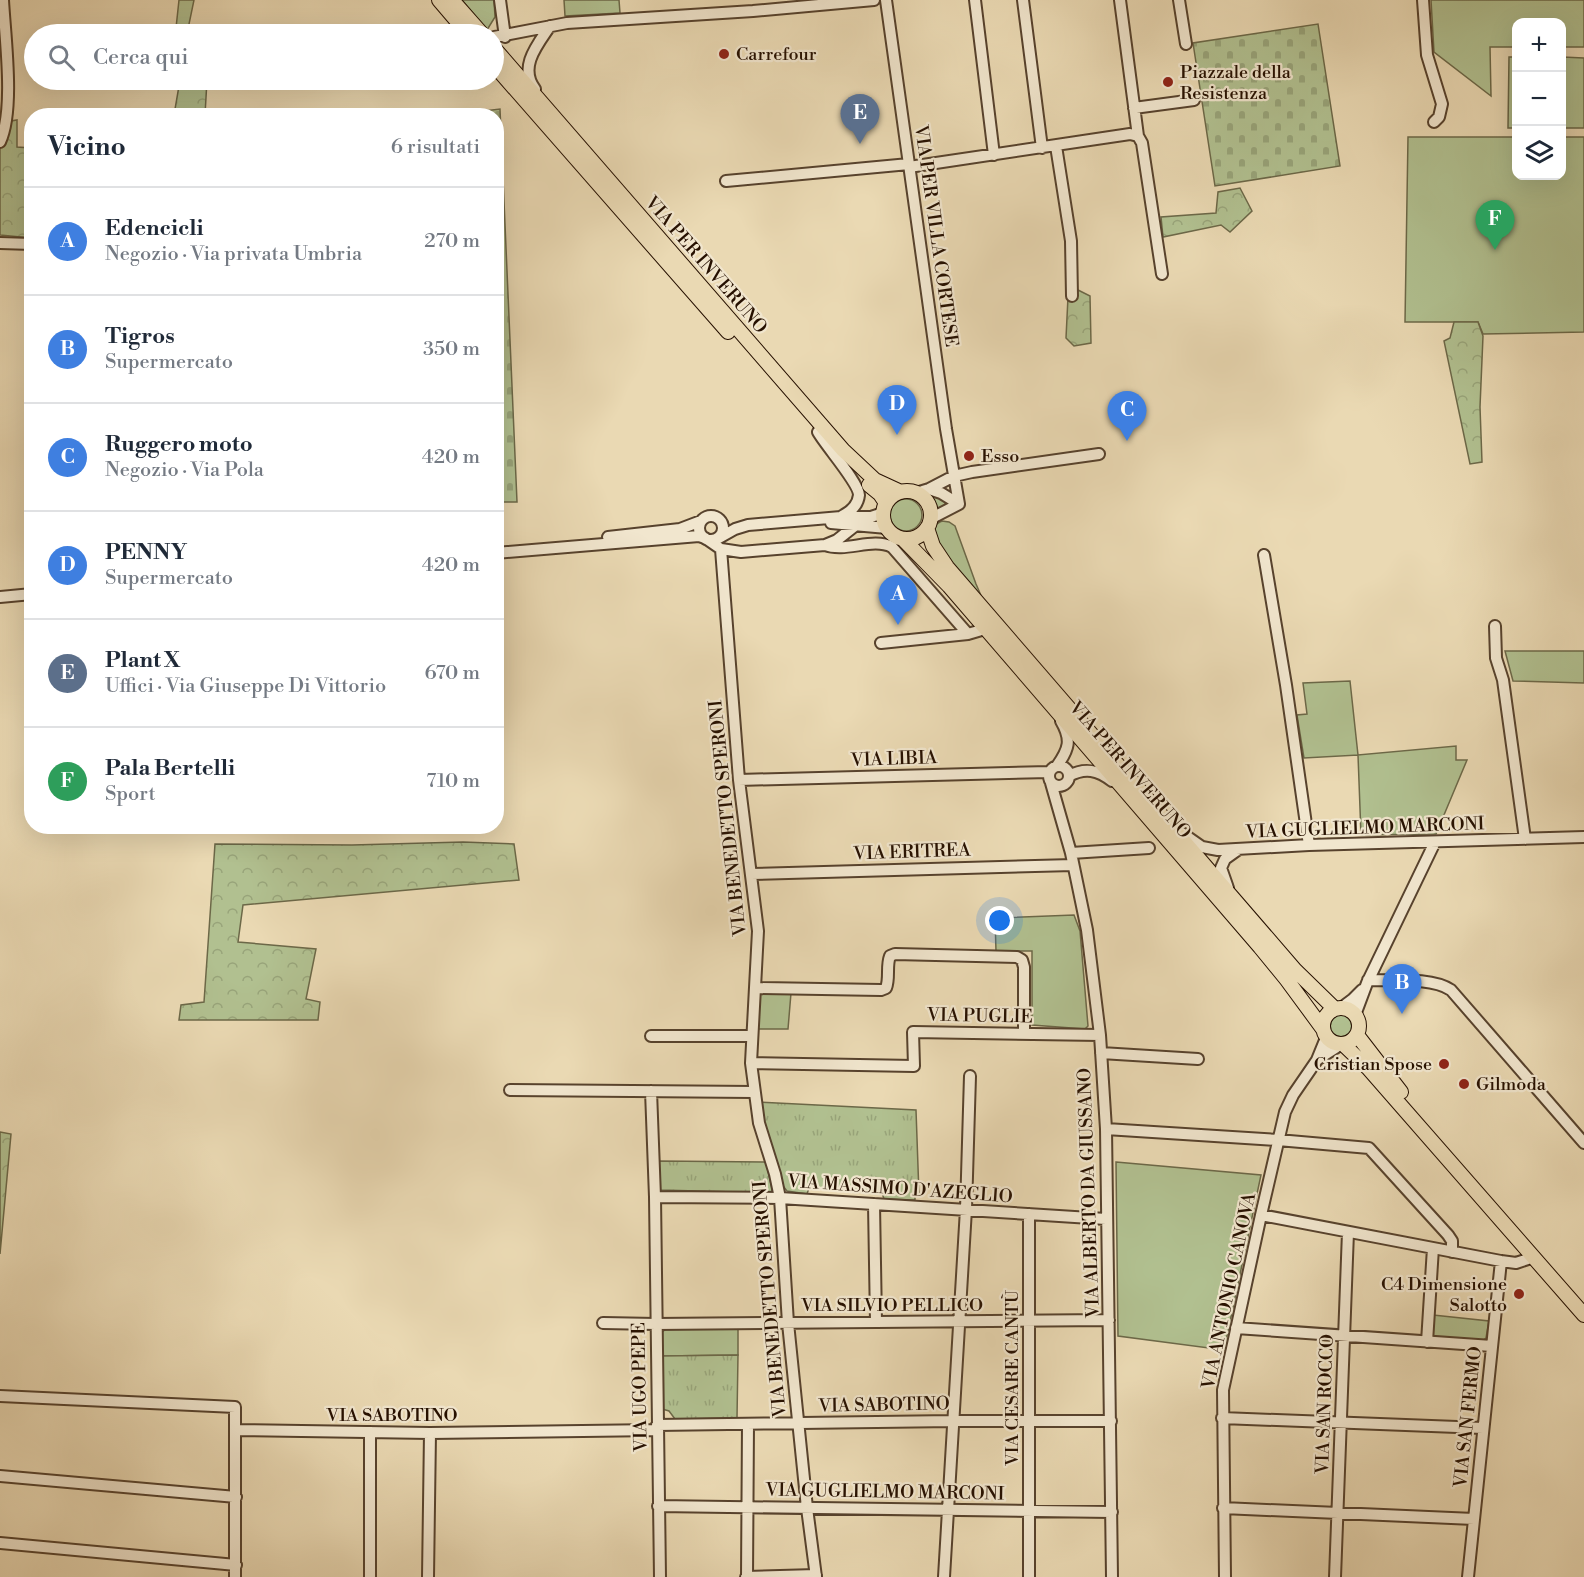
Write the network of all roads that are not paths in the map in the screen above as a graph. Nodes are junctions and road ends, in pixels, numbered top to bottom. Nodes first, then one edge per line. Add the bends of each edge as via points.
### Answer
1 (3, 0) edge
2 (439, 0) edge
3 (452, 0) edge
4 (500, 0) edge
5 (874, 0) edge
6 (886, 0) edge
7 (975, 0) edge
8 (1023, 0) edge
9 (1120, 0) edge
10 (1179, 0) edge
11 (1423, 0) edge
12 (459, 24) edge
13 (473, 24) edge
14 (503, 24) edge
15 (550, 26) junction
16 (504, 29) edge
17 (505, 36) joint
18 (1186, 44) dead end
19 (504, 60) edge
20 (504, 76) edge
21 (1194, 100) dead end
22 (1134, 108) junction
23 (1434, 122) dead end
24 (1138, 136) junction
25 (0, 142) edge
26 (1056, 146) junction
27 (1042, 148) junction
28 (994, 155) junction
29 (909, 166) junction
30 (726, 181) dead end
31 (624, 198) junction
32 (0, 243) edge
33 (24, 244) edge
34 (1162, 274) dead end
35 (1072, 296) dead end
36 (818, 432) junction
37 (1099, 454) dead end
38 (954, 476) junction
39 (923, 491) junction
40 (901, 492) junction
41 (959, 504) junction
42 (885, 508) junction
43 (841, 517) junction
44 (718, 518) junction
45 (702, 521) junction
46 (803, 521) junction
47 (928, 524) junction
48 (747, 525) junction
49 (853, 527) junction
50 (887, 528) junction
51 (711, 539) junction
52 (903, 539) junction
53 (825, 544) junction
54 (504, 546) edge
55 (865, 546) junction
56 (721, 549) junction
57 (504, 553) edge
58 (1264, 555) dead end
59 (24, 588) edge
60 (0, 590) edge
61 (24, 595) edge
62 (0, 597) edge
63 (1495, 626) dead end
64 (985, 629) junction
65 (968, 634) junction
66 (881, 643) dead end
67 (1056, 712) junction
68 (1052, 774) junction
69 (739, 780) junction
70 (1067, 781) junction
71 (1124, 790) junction
72 (1059, 811) junction
73 (1160, 813) junction
74 (1584, 837) edge
75 (1525, 839) junction
76 (1435, 842) junction
77 (1309, 845) junction
78 (1149, 848) dead end
79 (1239, 849) junction
80 (1071, 853) junction
81 (1073, 865) junction
82 (751, 874) junction
83 (1233, 898) junction
84 (1367, 983) junction
85 (755, 988) junction
86 (1338, 1009) junction
87 (1355, 1015) junction
88 (1024, 1033) junction
89 (1324, 1034) junction
90 (1100, 1035) junction
91 (1357, 1035) junction
92 (651, 1036) dead end
93 (752, 1036) junction
94 (1342, 1045) junction
95 (1101, 1053) junction
96 (1198, 1059) dead end
97 (1317, 1060) junction
98 (751, 1063) junction
99 (970, 1076) dead end
100 (510, 1090) dead end
101 (651, 1091) junction
102 (754, 1092) junction
103 (1106, 1129) junction
104 (1278, 1140) junction
105 (1584, 1143) edge
106 (655, 1197) junction
107 (780, 1198) junction
108 (874, 1204) junction
109 (966, 1209) junction
110 (1029, 1214) junction
111 (1261, 1215) junction
112 (1106, 1219) junction
113 (1347, 1232) junction
114 (1433, 1248) junction
115 (1452, 1252) junction
116 (1534, 1257) junction
117 (1501, 1261) junction
118 (1584, 1302) edge
119 (1584, 1315) edge
120 (1109, 1320) junction
121 (1028, 1321) junction
122 (876, 1322) junction
123 (959, 1322) junction
124 (603, 1323) dead end
125 (788, 1323) junction
126 (656, 1324) junction
127 (1236, 1328) junction
128 (1345, 1336) junction
129 (1428, 1342) junction
130 (1492, 1346) junction
131 (0, 1396) edge
132 (1222, 1418) junction
133 (953, 1421) junction
134 (1029, 1421) junction
135 (1111, 1421) junction
136 (1342, 1423) junction
137 (748, 1424) junction
138 (798, 1424) junction
139 (657, 1428) junction
140 (1483, 1428) junction
141 (235, 1430) junction
142 (370, 1432) junction
143 (430, 1433) junction
144 (0, 1476) edge
145 (236, 1497) junction
146 (658, 1506) junction
147 (747, 1506) junction
148 (807, 1508) junction
149 (1223, 1508) junction
150 (949, 1511) junction
151 (1029, 1511) junction
152 (1112, 1512) junction
153 (1337, 1513) junction
154 (1474, 1519) junction
155 (0, 1543) edge
156 (236, 1565) junction
157 (816, 1576) edge
158 (235, 1577) edge
159 (369, 1577) edge
160 (428, 1577) edge
161 (660, 1577) edge
162 (746, 1577) edge
163 (944, 1577) edge
164 (1029, 1577) edge
165 (1112, 1577) edge
166 (1225, 1577) edge
167 (1335, 1577) edge
168 (1468, 1577) edge

1 - 25 street via 8,91 7,121
2 - 12 main road
3 - 13 main road
4 - 14 street
5 - 15 street
6 - 29 street, VIA PER VILLA CORTESE
7 - 28 street
8 - 27 street
9 - 22 street
10 - 18 street
11 - 23 street via 1427,55 1442,104
15 - 17 street
15 - 31 street via 534,49 527,75
16 - 17 street
19 - 31 main road, VIA PER INVERUNO
20 - 36 main road, VIA PER INVERUNO
21 - 22 street
22 - 24 street
24 - 26 street
24 - 34 street
26 - 27 street
26 - 35 street via 1071,241
27 - 28 street
28 - 29 street
29 - 30 street
29 - 38 street, VIA PER VILLA CORTESE
31 - 40 main road, VIA PER INVERUNO via 843,450 874,480
32 - 33 street
36 - 42 main road, VIA PER INVERUNO via 880,494
36 - 43 street, VIA PER INVERUNO via 857,485 857,502
37 - 38 street
38 - 39 street
38 - 41 street, VIA PER VILLA CORTESE
39 - 40 main road
39 - 41 street via 941,493
39 - 47 main road
40 - 42 main road via 890,498
41 - 47 street
42 - 43 street via 871,516
42 - 50 main road
43 - 46 street
44 - 45 street via 711,516
44 - 48 street
44 - 51 street via 723,528
45 - 51 street via 700,532
45 - 54 street via 680,529
46 - 48 street
46 - 49 street
47 - 52 main road via 917,537
47 - 73 main road, VIA PER INVERUNO via 933,546 947,567
48 - 51 street
49 - 50 street
49 - 53 street
49 - 55 street via 851,541
50 - 52 main road
51 - 56 street
51 - 57 street via 699,536
52 - 64 main road, VIA PER INVERUNO
53 - 55 street via 840,548
53 - 56 street via 741,552
55 - 65 street via 892,547
56 - 69 street, VIA BENEDETTO SPERONI
58 - 77 street
59 - 60 street
61 - 62 street
63 - 75 street via 1496,658 1503,680
64 - 65 street
64 - 67 main road, VIA PER INVERUNO
65 - 66 street
67 - 68 street via 1067,731 1068,747
67 - 71 main road, VIA PER INVERUNO
68 - 69 street, VIA LIBIA
68 - 70 street, VIA LIBIA via 1057,786
68 - 70 street via 1065,768
68 - 72 street, VIA ALBERTO DA GIUSSANO
69 - 82 street, VIA BENEDETTO SPERONI
70 - 71 street via 1085,770 1093,770
70 - 72 street, VIA ALBERTO DA GIUSSANO
71 - 89 main road, VIA PER INVERUNO via 1274,964
72 - 80 street, VIA ALBERTO DA GIUSSANO
73 - 79 street, VIA GUGLIELMO MARCONI via 1202,847
73 - 83 main road, VIA PER INVERUNO
74 - 75 street, VIA GUGLIELMO MARCONI
75 - 76 street, VIA GUGLIELMO MARCONI
76 - 77 street, VIA GUGLIELMO MARCONI
76 - 84 street
77 - 79 street, VIA GUGLIELMO MARCONI
78 - 80 street
79 - 83 street via 1221,868
80 - 81 street, VIA ALBERTO DA GIUSSANO
81 - 82 street, VIA ERITREA
81 - 90 street, VIA ALBERTO DA GIUSSANO via 1087,930
82 - 85 street, VIA BENEDETTO SPERONI via 758,931
83 - 86 main road, VIA PER INVERUNO via 1301,976
84 - 86 street
84 - 87 street
84 - 105 street via 1434,983 1451,990
85 - 88 street via 881,990 887,984 888,960 895,954 1017,957 1023,960 1024,967
85 - 93 street, VIA BENEDETTO SPERONI
86 - 87 main road
86 - 89 main road via 1327,1015
87 - 91 main road
88 - 90 street, VIA PUGLIE
88 - 98 street, VIA PUGLIE via 913,1032 914,1066
89 - 94 main road via 1330,1042
89 - 97 street, VIA ANTONIO CANOVA
90 - 95 street, VIA ALBERTO DA GIUSSANO
91 - 94 main road
91 - 118 main road via 1394,1084
92 - 93 street
93 - 98 street, VIA BENEDETTO SPERONI
94 - 97 street, VIA ANTONIO CANOVA
94 - 116 main road via 1368,1068
95 - 96 street
95 - 103 street, VIA ALBERTO DA GIUSSANO
97 - 104 street, VIA ANTONIO CANOVA via 1293,1095
98 - 102 street, VIA BENEDETTO SPERONI
99 - 109 street
100 - 101 street
101 - 102 street
101 - 106 street, VIA UGO PEPE
102 - 107 street, VIA BENEDETTO SPERONI
103 - 104 street
103 - 112 street, VIA ALBERTO DA GIUSSANO
104 - 111 street, VIA ANTONIO CANOVA
104 - 115 street via 1369,1148 1448,1235
106 - 107 street, VIA MASSIMO D'AZEGLIO
106 - 126 street, VIA UGO PEPE
107 - 108 street, VIA MASSIMO D'AZEGLIO
107 - 125 street, VIA BENEDETTO SPERONI
108 - 109 street, VIA MASSIMO D'AZEGLIO
108 - 122 street
109 - 110 street, VIA MASSIMO D'AZEGLIO
109 - 123 street
110 - 112 street, VIA MASSIMO D'AZEGLIO
110 - 121 street, VIA CESARE CANTÙ
111 - 113 street
111 - 127 street, VIA ANTONIO CANOVA
112 - 120 street, VIA ALBERTO DA GIUSSANO
113 - 114 street
113 - 128 street, VIA SAN ROCCO
114 - 115 street
114 - 129 street
115 - 117 street
116 - 117 street via 1516,1263
116 - 119 main road
117 - 130 street, VIA SAN FERMO
120 - 121 street, VIA SILVIO PELLICO
120 - 135 street, VIA ALBERTO DA GIUSSANO
121 - 123 street, VIA SILVIO PELLICO
121 - 134 street, VIA CESARE CANTÙ
122 - 123 street, VIA SILVIO PELLICO
122 - 125 street, VIA SILVIO PELLICO
123 - 133 street
124 - 126 street, VIA SILVIO PELLICO
125 - 126 street, VIA SILVIO PELLICO
125 - 138 street, VIA BENEDETTO SPERONI
126 - 139 street, VIA UGO PEPE
127 - 128 street
127 - 132 street, VIA ANTONIO CANOVA via 1223,1390
128 - 129 street
128 - 136 street, VIA SAN ROCCO
129 - 130 street
130 - 140 street, VIA SAN FERMO
131 - 141 street via 235,1407
132 - 136 street
132 - 149 street, VIA ANTONIO CANOVA
133 - 134 street, VIA SABOTINO
133 - 138 street, VIA SABOTINO
133 - 150 street
134 - 135 street, VIA SABOTINO
134 - 151 street, VIA CESARE CANTÙ
135 - 152 street, VIA ALBERTO DA GIUSSANO
136 - 140 street
136 - 153 street, VIA SAN ROCCO
137 - 138 street, VIA SABOTINO
137 - 139 street, VIA SABOTINO
137 - 147 street
138 - 148 street, VIA BENEDETTO SPERONI
139 - 143 street, VIA SABOTINO
139 - 146 street, VIA UGO PEPE
140 - 154 street, VIA SAN FERMO
141 - 142 street, VIA SABOTINO
141 - 145 street
142 - 143 street, VIA SABOTINO
142 - 159 street
143 - 160 street
144 - 145 street
145 - 156 street
146 - 147 street, VIA GUGLIELMO MARCONI
146 - 161 street, VIA UGO PEPE
147 - 148 street, VIA GUGLIELMO MARCONI
147 - 162 street
148 - 150 street, VIA GUGLIELMO MARCONI
148 - 157 street, VIA BENEDETTO SPERONI
149 - 153 street
149 - 166 street, VIA ANTONIO CANOVA
150 - 151 street, VIA GUGLIELMO MARCONI
150 - 163 street
151 - 152 street, VIA GUGLIELMO MARCONI
151 - 164 street, VIA CESARE CANTÙ
152 - 165 street, VIA ALBERTO DA GIUSSANO
153 - 154 street
153 - 167 street, VIA SAN ROCCO
154 - 168 street, VIA SAN FERMO
155 - 156 street
156 - 158 street
157 - 162 street

